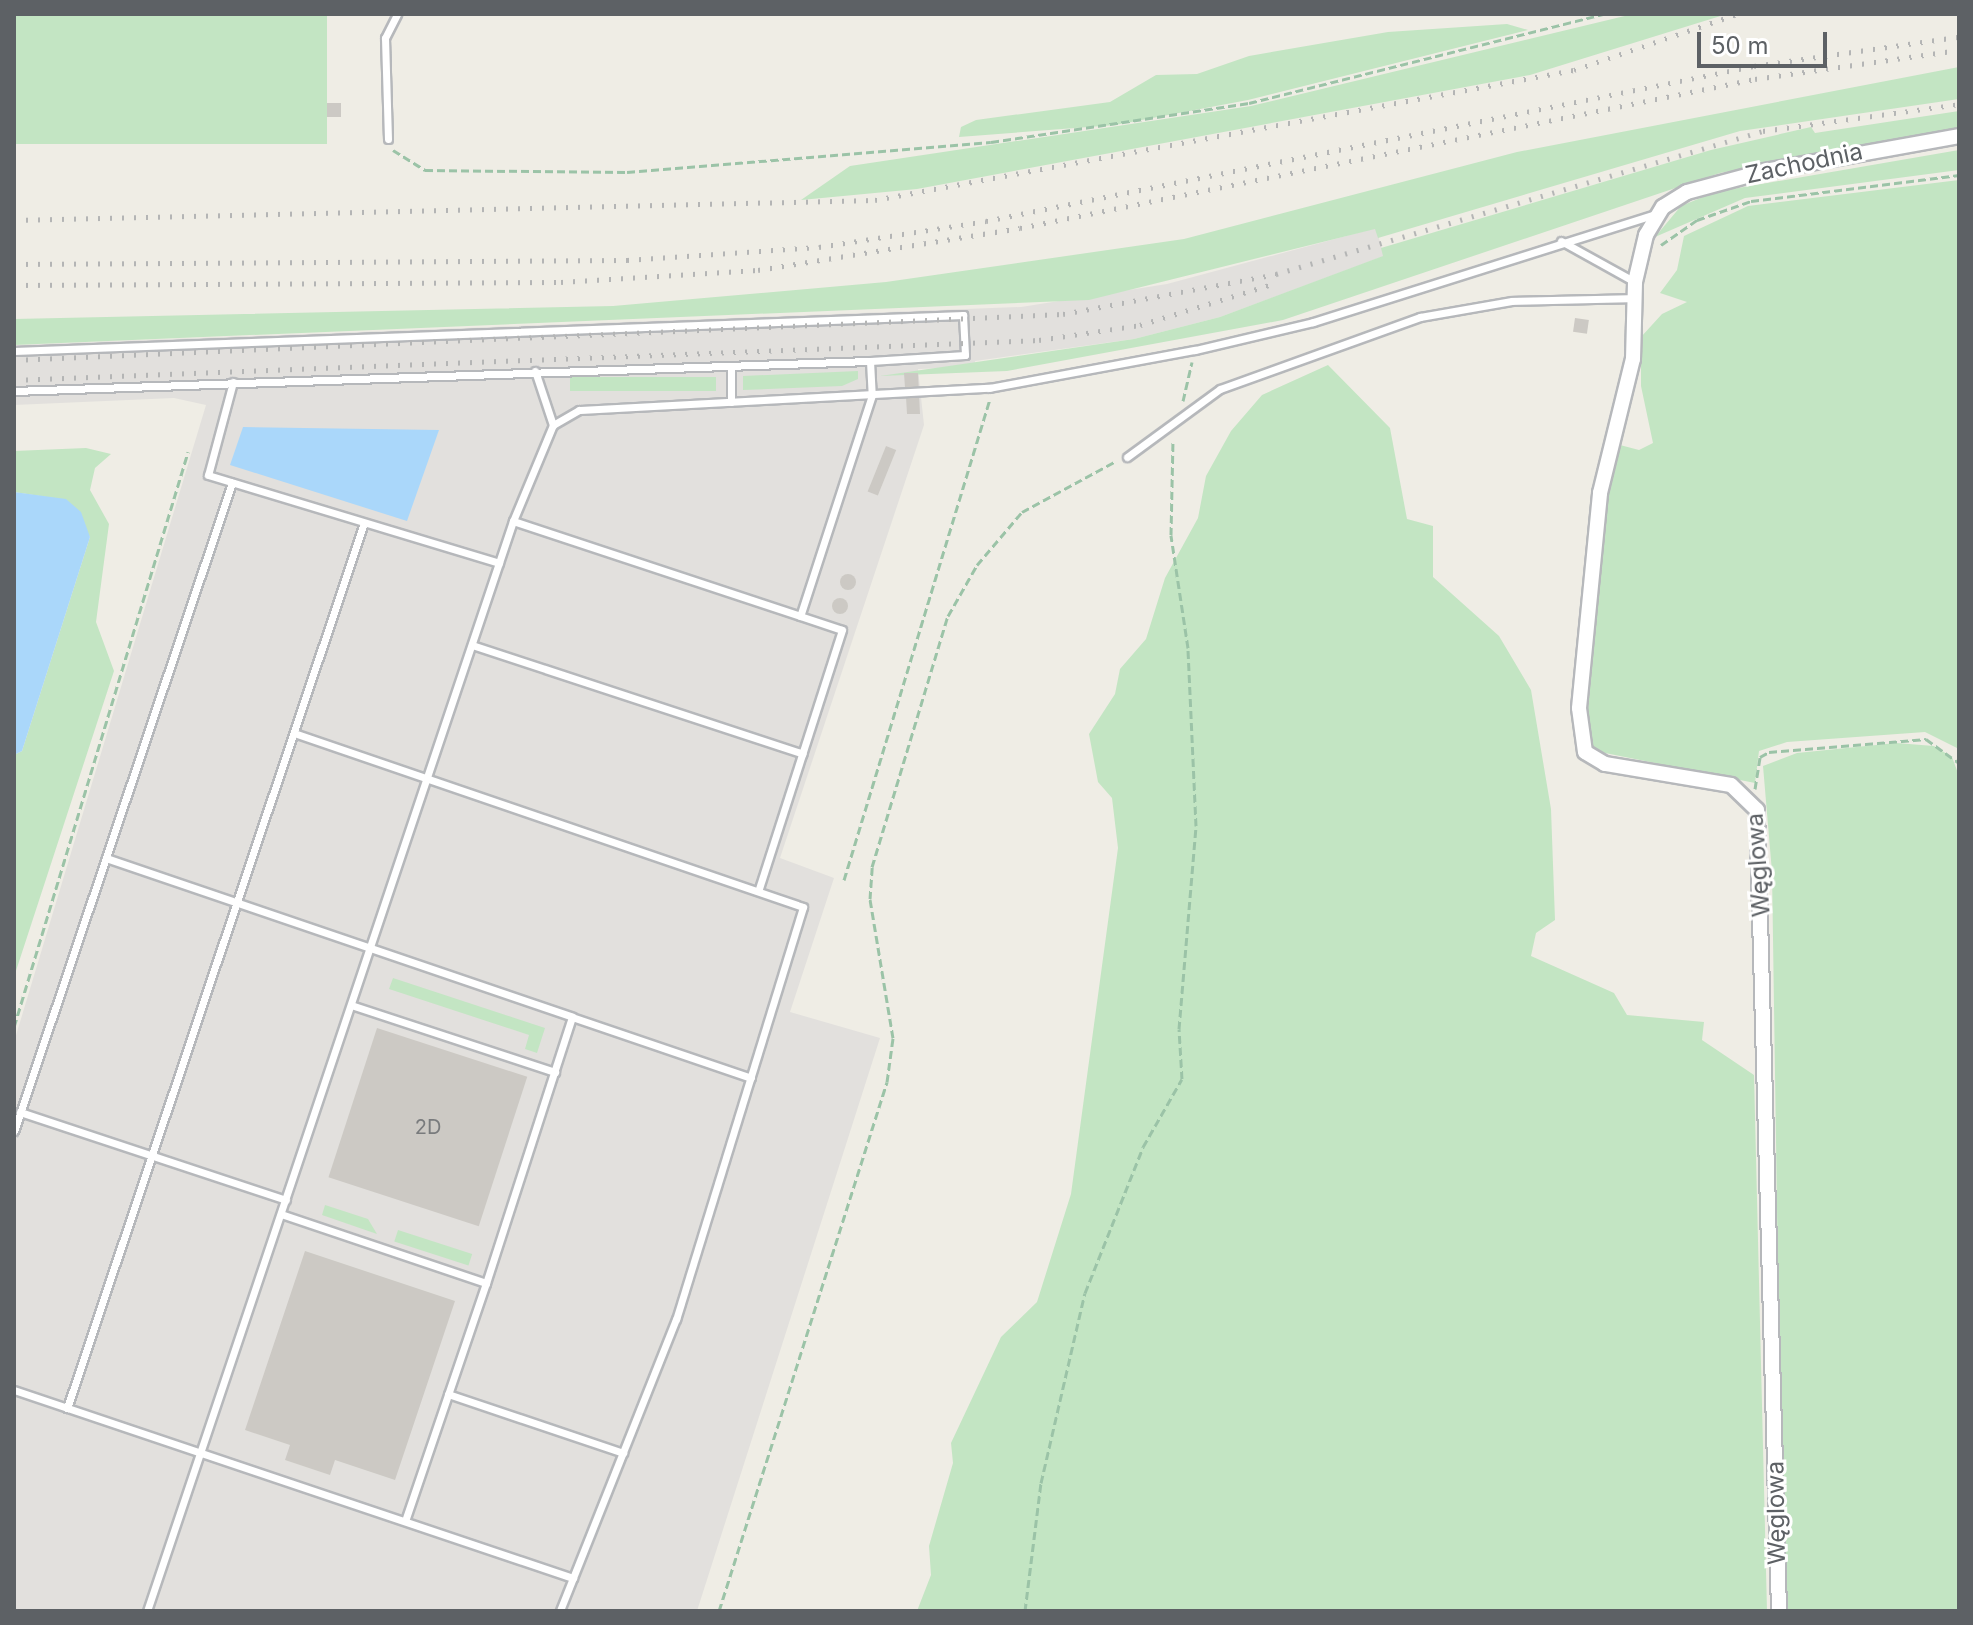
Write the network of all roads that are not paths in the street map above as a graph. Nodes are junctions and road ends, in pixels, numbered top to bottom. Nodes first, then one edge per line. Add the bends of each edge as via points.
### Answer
1 (397, 14) edge
2 (1959, 136) edge
3 (388, 139) road end
4 (1658, 213) junction
5 (1561, 241) junction
6 (1635, 282) junction
7 (1635, 298) junction
8 (14, 351) edge
9 (870, 361) junction
10 (731, 366) junction
11 (535, 371) junction
12 (233, 382) junction
13 (14, 391) edge
14 (872, 395) junction
15 (731, 402) junction
16 (553, 425) junction
17 (1127, 457) road end
18 (232, 483) junction
19 (513, 521) junction
20 (363, 526) junction
21 (499, 563) junction
22 (800, 616) junction
23 (472, 645) junction
24 (294, 733) junction
25 (803, 754) junction
26 (427, 778) junction
27 (106, 858) junction
28 (758, 891) junction
29 (237, 902) junction
30 (370, 949) junction
31 (351, 1005) junction
32 (572, 1017) junction
33 (555, 1072) junction
34 (751, 1078) junction
35 (20, 1112) junction
36 (14, 1131) edge
37 (152, 1155) junction
38 (286, 1200) junction
39 (281, 1214) junction
40 (486, 1283) junction
41 (14, 1390) edge
42 (448, 1394) junction
43 (67, 1408) junction
44 (199, 1452) junction
45 (623, 1453) junction
46 (405, 1521) junction
47 (573, 1578) junction
48 (147, 1611) edge
49 (560, 1611) edge
50 (1779, 1611) edge

1 - 3 lane via 385,38
2 - 4 street, Zachodnia via 1722,181 1687,192
4 - 5 lane
4 - 6 street, Węglowa
5 - 6 lane
5 - 14 lane via 1313,322 1195,350 989,388
6 - 7 street, Węglowa
7 - 17 lane via 1512,301 1420,317 1220,389
7 - 50 street, Węglowa via 1629,384 1600,493 1580,739 1591,759 1712,780 1749,796 1762,870
8 - 9 lane via 963,315 965,355
9 - 10 lane
9 - 14 lane
10 - 11 lane
10 - 15 lane
11 - 12 lane
11 - 16 lane
12 - 13 lane
12 - 18 lane via 208,475
14 - 15 lane
14 - 22 lane
15 - 16 lane via 579,410
16 - 19 lane
18 - 20 lane
18 - 27 lane
19 - 21 lane
19 - 22 lane
20 - 21 lane
20 - 24 lane
21 - 23 lane
22 - 25 lane via 842,630
23 - 25 lane
23 - 26 lane
24 - 26 lane
24 - 29 lane
25 - 28 lane
26 - 28 lane
26 - 30 lane
27 - 29 lane
27 - 35 lane
28 - 34 lane via 803,907
29 - 30 lane
29 - 37 lane
30 - 31 lane
30 - 32 lane
31 - 33 lane
31 - 38 lane
32 - 33 lane
32 - 34 lane
33 - 40 lane
34 - 45 lane via 676,1319
35 - 36 lane
35 - 37 lane
37 - 38 lane
37 - 43 lane
38 - 39 lane
39 - 40 lane
39 - 44 lane
40 - 42 lane
41 - 43 lane
42 - 45 lane
42 - 46 lane
43 - 44 lane
44 - 46 lane
44 - 48 lane
45 - 47 lane
46 - 47 lane
47 - 49 lane

